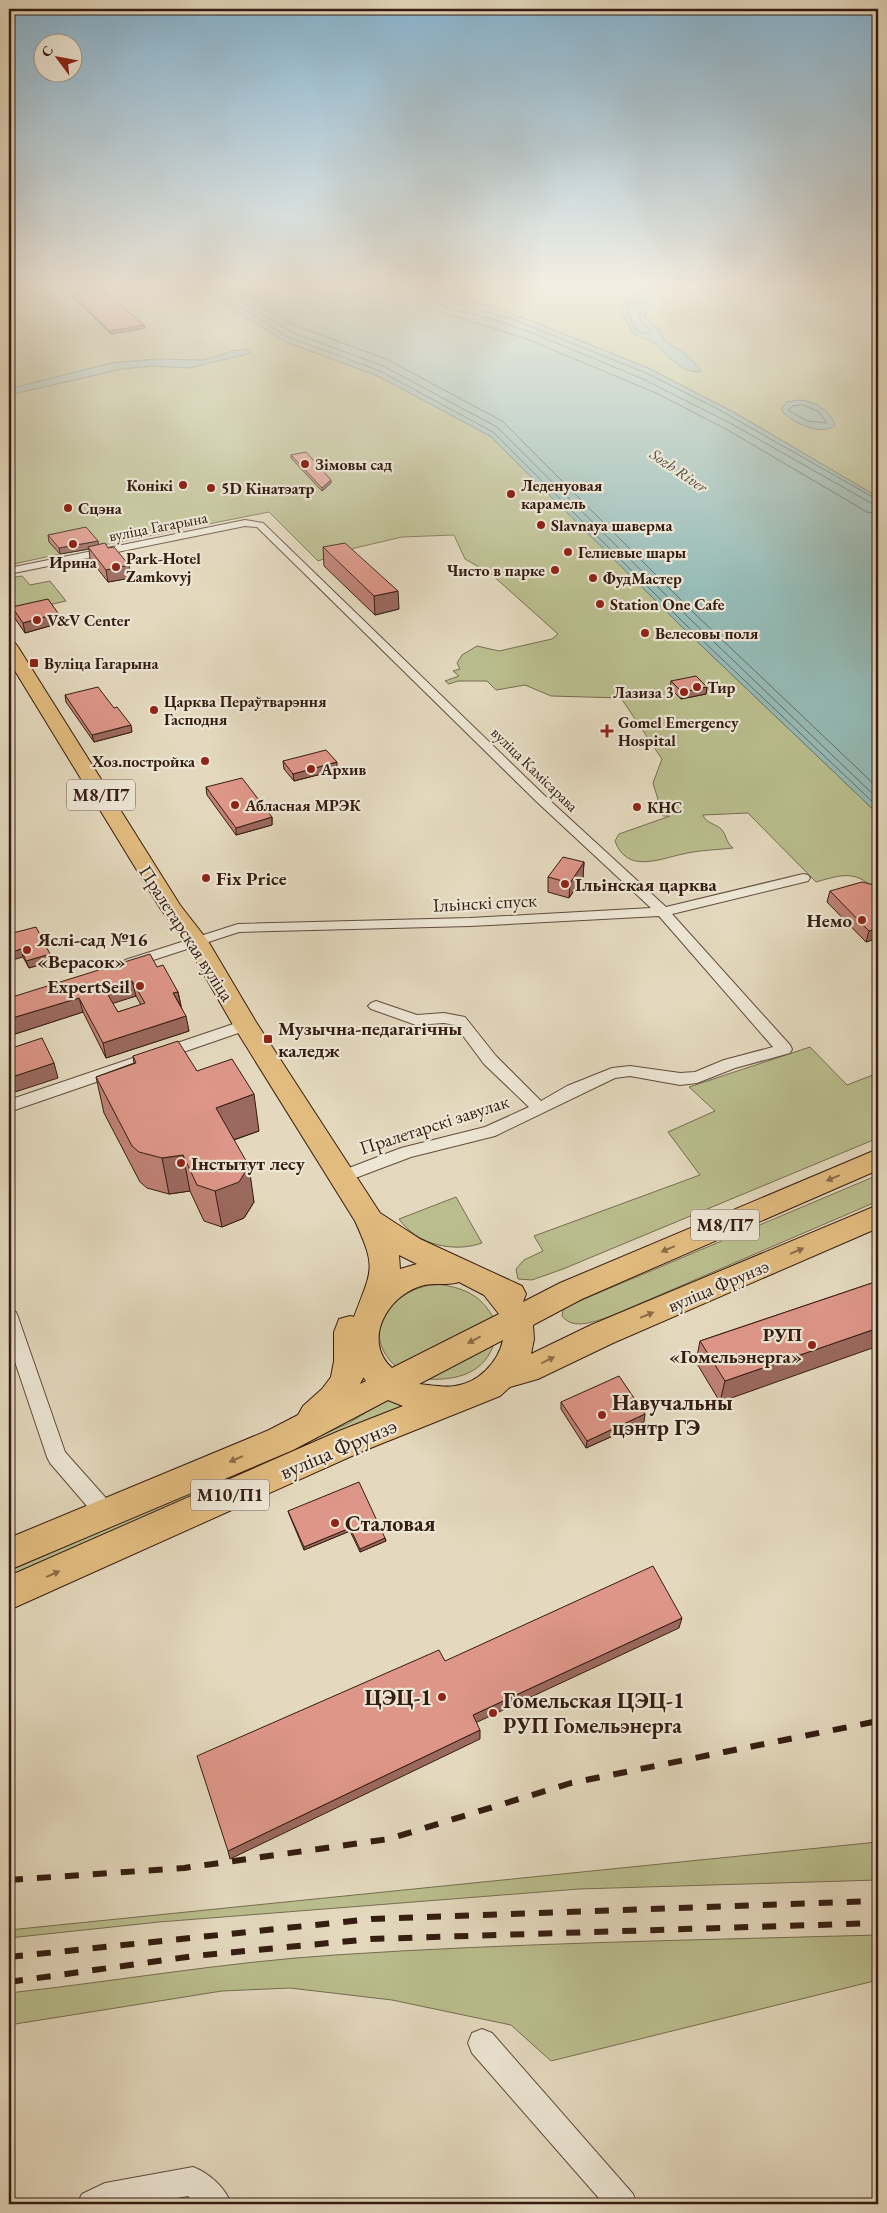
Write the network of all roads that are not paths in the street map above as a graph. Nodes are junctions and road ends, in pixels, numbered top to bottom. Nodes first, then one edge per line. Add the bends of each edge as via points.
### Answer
1 (254, 523) joint
2 (9, 571) edge
3 (9, 646) edge
4 (803, 878) dead end
5 (663, 912) junction
6 (196, 941) junction
7 (116, 968) edge
8 (376, 1006) dead end
9 (245, 1025) junction
10 (784, 1049) joint
11 (9, 1106) edge
12 (540, 1109) junction
13 (878, 1159) edge
14 (342, 1177) junction
15 (878, 1216) edge
16 (372, 1229) junction
17 (464, 1274) junction
18 (495, 1288) junction
19 (571, 1291) junction
20 (370, 1308) junction
21 (9, 1317) edge
22 (517, 1317) junction
23 (502, 1376) junction
24 (390, 1385) junction
25 (454, 1400) junction
26 (281, 1440) junction
27 (106, 1513) junction
28 (9, 1554) edge
29 (9, 1594) edge
30 (482, 2043) dead end
31 (92, 2204) edge
32 (217, 2204) edge
33 (623, 2204) edge

1 - 2 street, вуліца Гагарына
1 - 5 street, вуліца Камісарава via 260,525 541,799
3 - 6 main road, Пралетарская вуліца / М8/П7 via 166,900
4 - 5 street, Ільінскі спуск
5 - 6 street, Ільінскі спуск via 470,922 252,927
5 - 10 street, вуліца Камісарава
6 - 7 street, Ільінскі спуск
6 - 9 main road, Пралетарская вуліца / М8/П7
8 - 12 street, Пралетарскі завулак via 416,1020 460,1020 490,1060
9 - 11 street
9 - 14 main road, Пралетарская вуліца / М8/П7
10 - 12 street, Пралетарскі завулак via 697,1077 680,1079 630,1071 612,1073
12 - 14 street, Пралетарскі завулак via 489,1132 407,1152
13 -> 19 main road, вуліца Фрунзэ / М8/П7
14 - 16 main road, Пралетарская вуліца / М8/П7
23 -> 15 main road, вуліца Фрунзэ / М8/П7 via 527,1370 602,1334
16 - 17 main road, Пралетарская вуліца / М8/П7
16 - 20 main road, Пралетарская вуліца / М8/П7 via 384,1252 386,1266
16 - 26 main road, вуліца Фрунзэ / М10/П1 via 371,1275 351,1319 350,1363 345,1381 331,1403
17 - 18 main road, М8/П7
17 - 20 main road, М8/П7 via 442,1271 413,1276 383,1293
18 - 19 main road, М8/П7 via 533,1298
18 - 22 main road, вуліца Фрунзэ / М8/П7
19 - 22 main road, вуліца Фрунзэ / М10/П1
20 - 24 main road, М8/П7 via 364,1346 378,1374
21 - 27 street via 57,1457
22 - 23 main road, вуліца Фрунзэ / М8/П7 via 520,1338 515,1358
22 -> 24 main road, вуліца Фрунзэ / М10/П1
23 - 25 main road, вуліца Фрунзэ / М8/П7 via 489,1387
24 - 25 main road, М8/П7 via 420,1398
24 - 26 main road, вуліца Фрунзэ / М10/П1
29 -> 25 main road, вуліца Фрунзэ / М10/П1 via 351,1441
26 -> 27 main road, вуліца Фрунзэ / М10/П1
27 - 28 main road, вуліца Фрунзэ / М10/П1
30 - 33 street
31 - 32 street via 105,2197 192,2180

